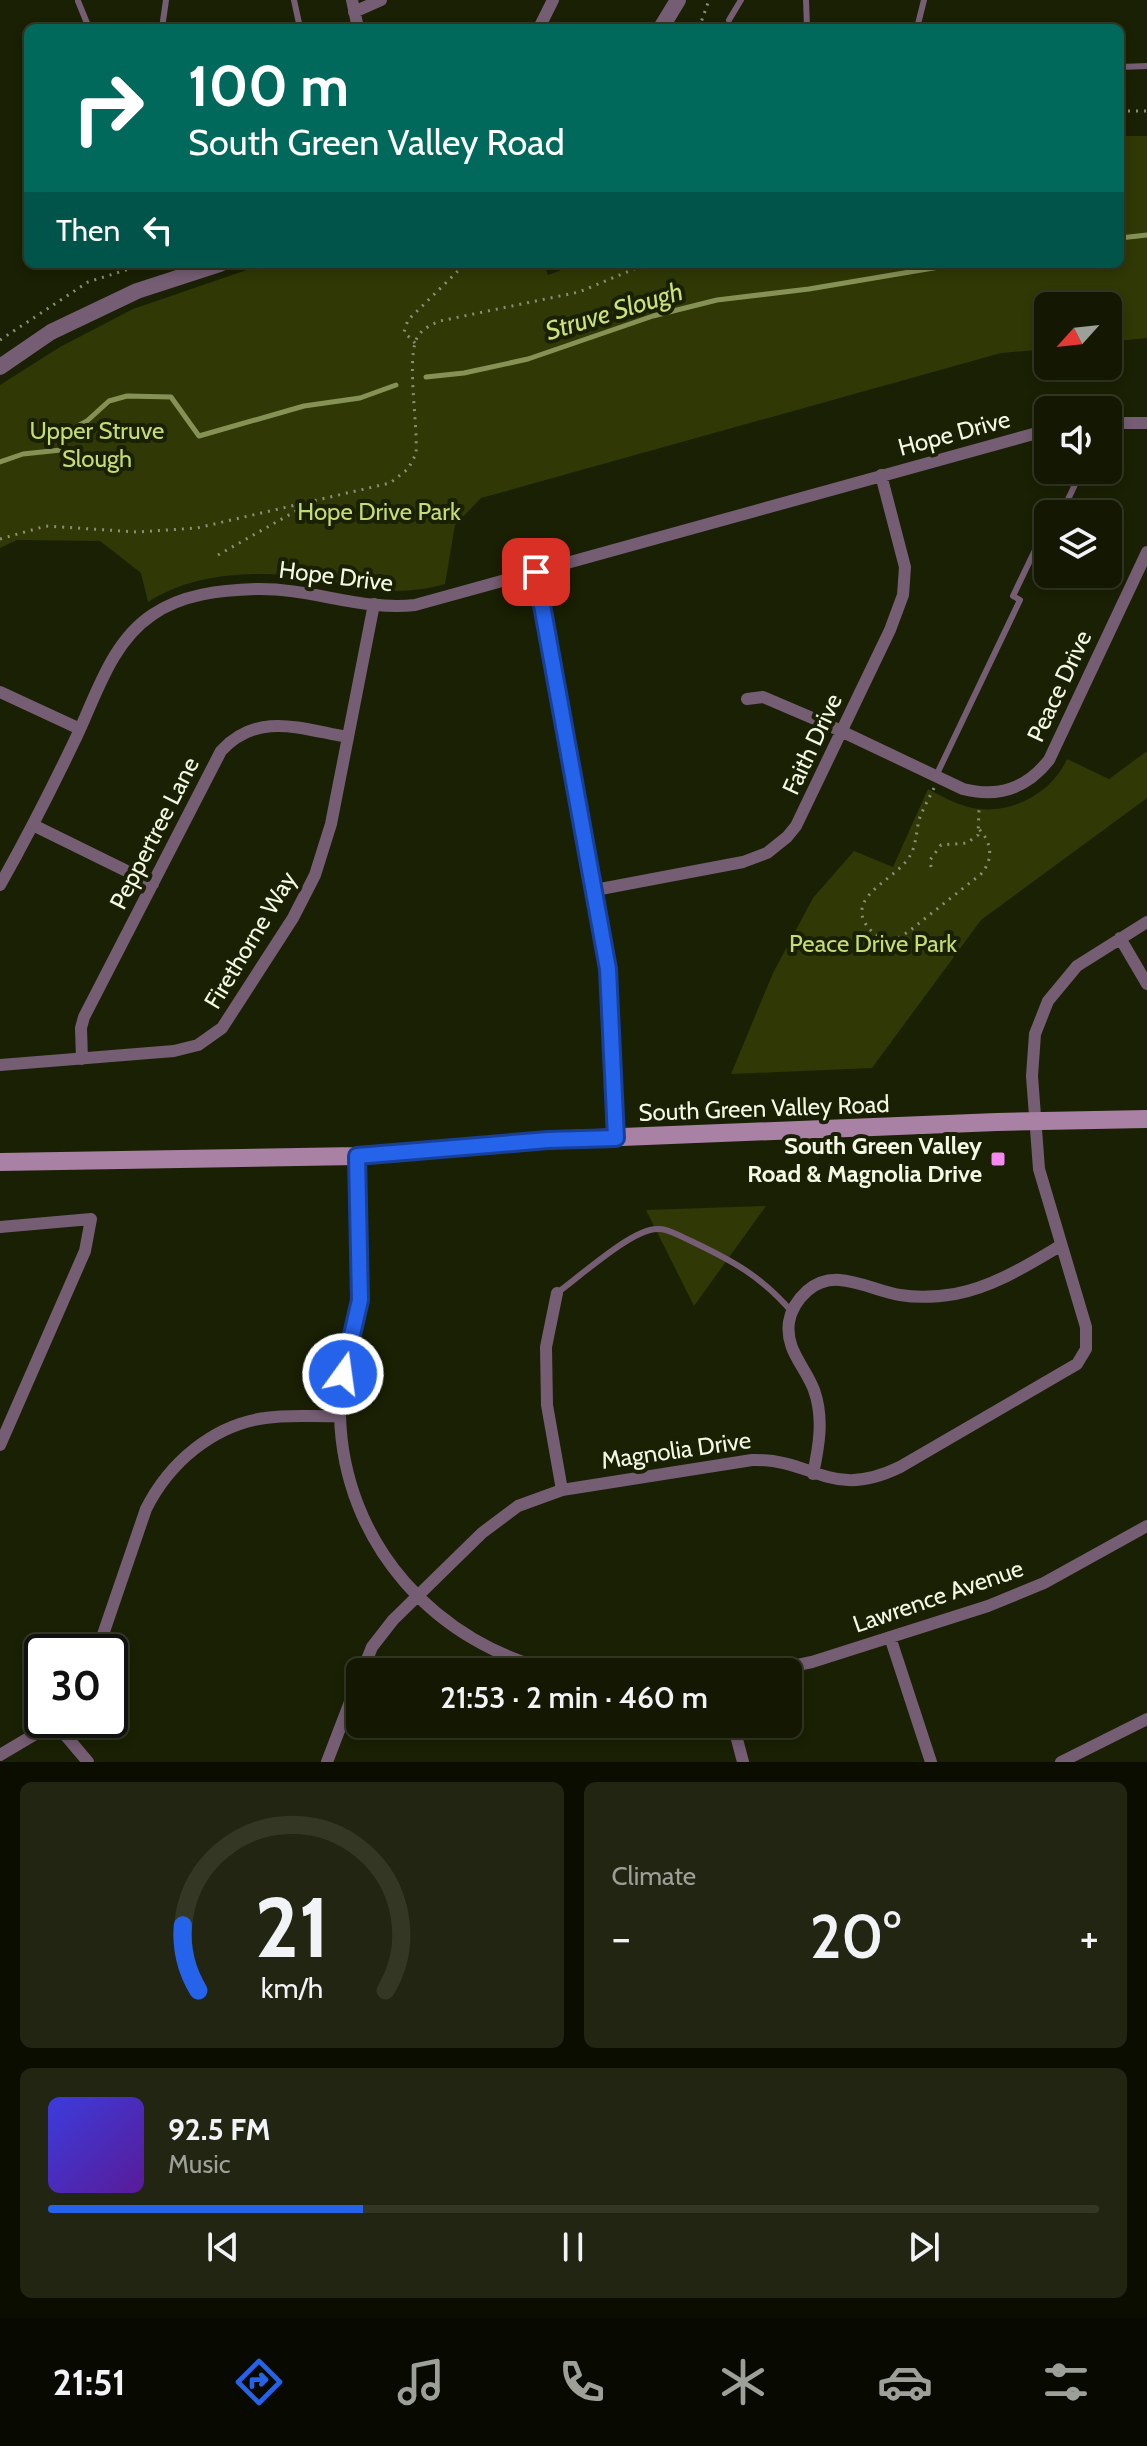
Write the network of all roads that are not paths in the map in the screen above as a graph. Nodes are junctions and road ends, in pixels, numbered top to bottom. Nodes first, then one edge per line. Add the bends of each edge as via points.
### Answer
1 (166, 0) edge
2 (294, 0) edge
3 (381, 0) edge
4 (553, 0) edge
5 (678, 0) edge
6 (741, 0) edge
7 (806, 0) edge
8 (924, 0) edge
9 (78, 1) edge
10 (353, 6) edge
11 (729, 20) dead end
12 (87, 24) edge
13 (163, 24) edge
14 (299, 24) edge
15 (541, 24) edge
16 (663, 24) edge
17 (807, 24) edge
18 (918, 24) edge
19 (1147, 66) edge
20 (1124, 67) edge
21 (208, 268) edge
22 (0, 367) edge
23 (1122, 423) edge
24 (1147, 423) edge
25 (1034, 434) edge
26 (881, 475) junction
27 (1034, 552) edge
28 (1147, 552) edge
29 (536, 572) junction
30 (374, 604) junction
31 (0, 692) edge
32 (747, 699) dead end
33 (80, 729) junction
34 (842, 731) junction
35 (347, 737) junction
36 (938, 777) junction
37 (33, 825) junction
38 (153, 884) junction
39 (0, 885) edge
40 (595, 890) junction
41 (1147, 922) edge
42 (1120, 938) junction
43 (1147, 984) edge
44 (82, 1059) junction
45 (0, 1065) edge
46 (1147, 1119) edge
47 (1034, 1122) junction
48 (616, 1138) junction
49 (357, 1156) junction
50 (0, 1162) edge
51 (0, 1227) edge
52 (1060, 1246) junction
53 (557, 1293) joint
54 (792, 1312) junction
55 (340, 1416) junction
56 (3, 1430) edge
57 (0, 1445) edge
58 (813, 1474) junction
59 (562, 1490) junction
60 (1147, 1526) edge
61 (418, 1597) junction
62 (103, 1634) edge
63 (890, 1637) junction
64 (369, 1658) edge
65 (512, 1658) edge
66 (802, 1664) edge
67 (346, 1713) edge
68 (1147, 1719) edge
69 (29, 1738) edge
70 (69, 1738) edge
71 (737, 1738) edge
72 (0, 1755) edge
73 (88, 1762) edge
74 (327, 1762) edge
75 (743, 1762) edge
76 (931, 1762) edge
77 (1061, 1762) edge

1 - 13 lane
2 - 14 lane
3 - 10 street
4 - 15 street
5 - 16 street
6 - 11 lane
7 - 17 lane
8 - 18 lane
9 - 12 lane
19 - 20 lane
21 - 22 street via 137,291 51,332
23 - 24 street
25 - 26 street, Hope Drive
26 - 29 street, Hope Drive
26 - 34 street, Faith Drive via 905,567 903,595
27 - 36 lane via 1013,596 1020,600
28 - 36 street, Peace Drive via 1042,769 998,793 975,792
29 - 30 street, Hope Drive via 415,605
29 - 40 street
30 - 33 street, Hope Drive via 276,589 224,591 180,601 150,616 125,642
30 - 35 street, Firethorne Way
31 - 33 street
32 - 34 street, Peace Drive via 763,697
33 - 37 street, Hope Drive
34 - 36 street, Peace Drive
34 - 40 street, Faith Drive via 796,826 767,853 728,867
35 - 38 street, Peppertree Lane via 272,725 230,742 212,764
35 - 44 street, Firethorne Way via 331,824 315,875 222,1028 189,1048
37 - 38 street
37 - 39 street, Hope Drive
38 - 44 street, Peppertree Lane via 84,1017
40 - 48 street via 611,991
41 - 42 street, Magnolia Drive
42 - 43 street
42 - 47 street, Magnolia Drive via 1077,966 1043,1012 1032,1063
44 - 45 street, Firethorne Way
46 - 47 main road, South Green Valley Road
47 - 48 main road, South Green Valley Road
47 - 52 street, Magnolia Drive via 1039,1169
48 - 49 main road, South Green Valley Road
49 - 50 main road, South Green Valley Road
49 - 55 street via 360,1300 343,1374
51 - 56 street via 91,1219 85,1251
52 - 54 street via 980,1287 944,1295 900,1295 829,1280 805,1293
52 - 58 street, Magnolia Drive via 1086,1327 1086,1349 1077,1364 876,1477 841,1480
53 - 54 lane via 632,1238 665,1228 733,1260
53 - 59 street via 546,1347 547,1405
54 - 58 street via 790,1346 813,1387 819,1415
55 - 61 street via 346,1464 367,1528 394,1572
55 - 62 street via 235,1426 176,1465 146,1509
56 - 57 street
58 - 59 street, Magnolia Drive via 777,1461 752,1460
59 - 61 street, Magnolia Drive via 518,1506 482,1533
60 - 63 street, Lawrence Avenue via 1007,1599
61 - 64 street, Magnolia Drive via 380,1634
61 - 65 street via 453,1628
63 - 66 street, Lawrence Avenue
63 - 76 street
67 - 74 street, Magnolia Drive
68 - 77 street
69 - 72 street
70 - 73 street
71 - 75 street

